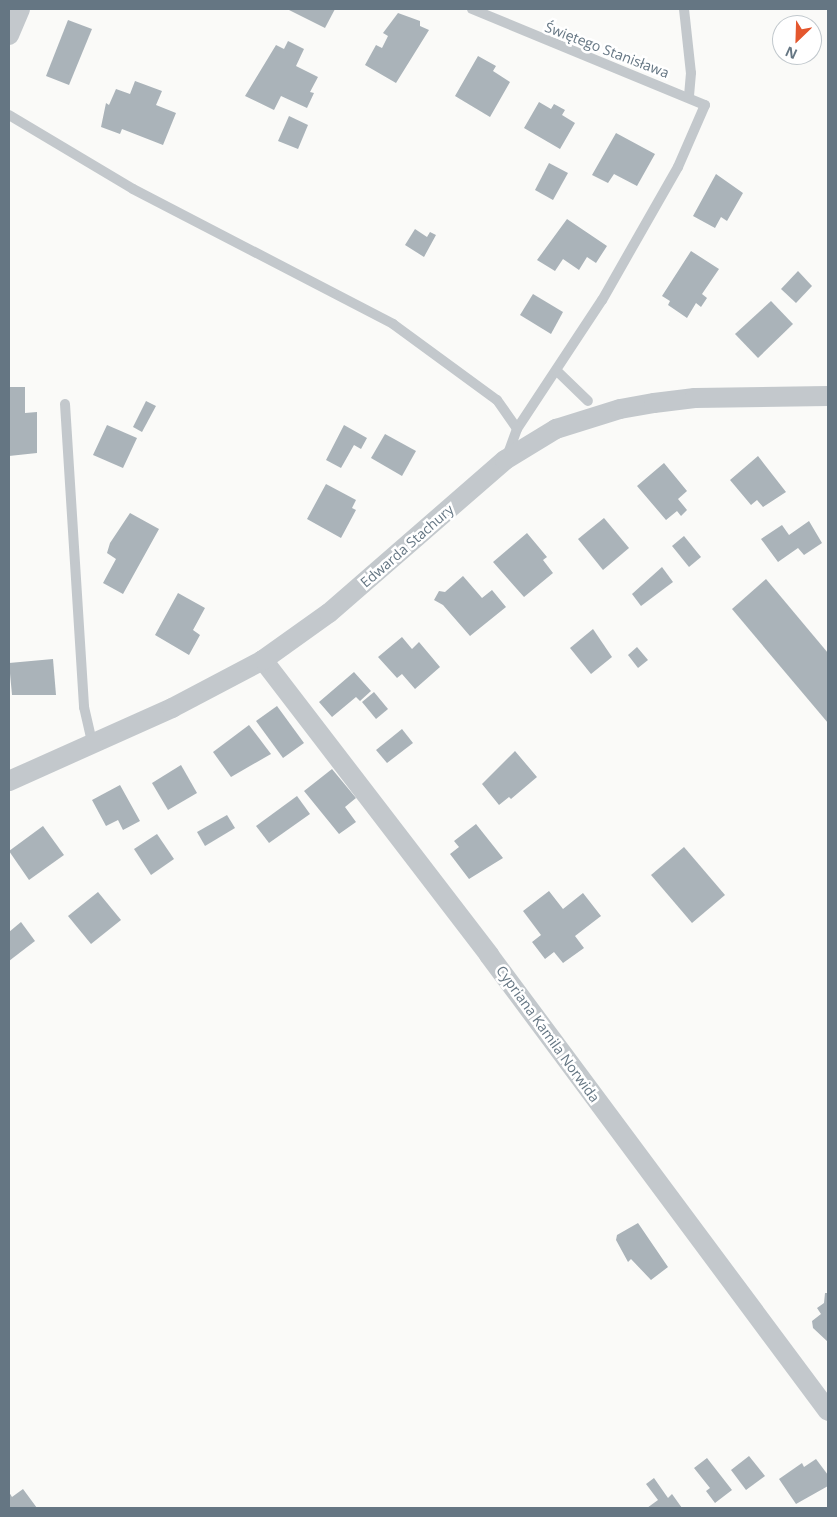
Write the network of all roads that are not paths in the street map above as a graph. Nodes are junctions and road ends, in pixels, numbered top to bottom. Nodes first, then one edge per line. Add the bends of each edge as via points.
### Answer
1 (20, 9) edge
2 (472, 9) edge
3 (684, 9) edge
4 (9, 35) edge
5 (689, 97) junction
6 (9, 115) edge
7 (557, 372) junction
8 (828, 396) edge
9 (588, 401) dead end
10 (65, 404) dead end
11 (517, 429) junction
12 (505, 460) junction
13 (263, 660) junction
14 (93, 745) junction
15 (9, 781) edge
16 (828, 1411) edge

1 - 4 street
2 - 5 lane, Świętego Stanisława
3 - 5 lane via 691,74
5 - 7 lane, Świętego Stanisława via 704,105 678,167
6 - 11 lane via 133,189 393,324 497,400
7 - 9 lane
7 - 11 lane
8 - 12 street, Edwarda Stachury via 695,398 620,409 556,429
10 - 14 lane via 84,707
11 - 12 lane
12 - 13 street, Edwarda Stachury via 329,613
13 - 14 street, Edwarda Stachury
13 - 16 street, Cypriana Kamila Norwida via 489,955
14 - 15 street, Edwarda Stachury

